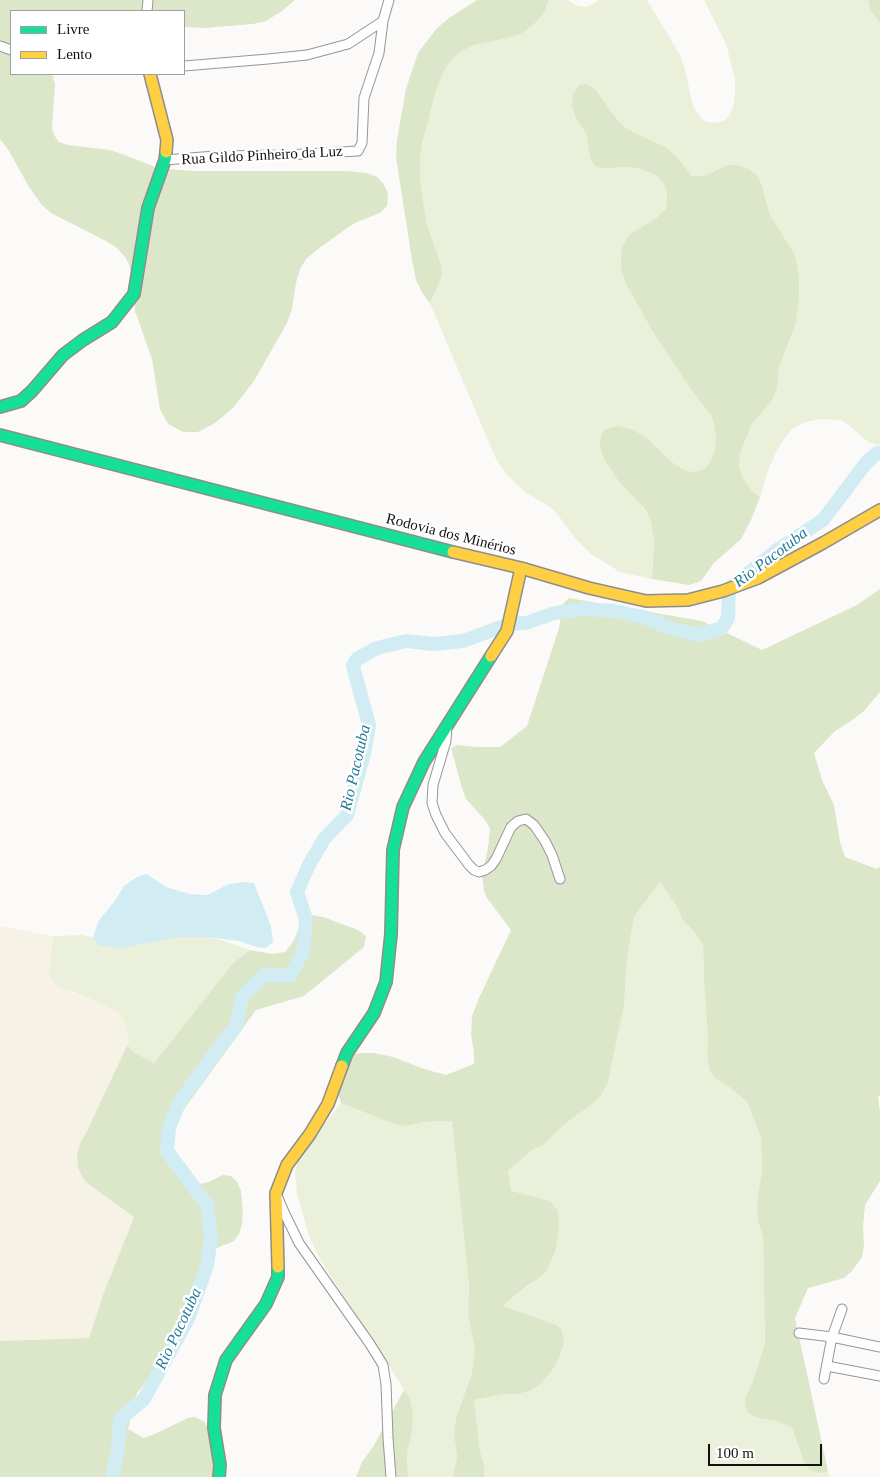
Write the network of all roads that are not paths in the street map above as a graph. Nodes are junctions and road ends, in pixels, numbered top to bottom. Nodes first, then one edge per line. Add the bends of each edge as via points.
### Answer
1 (389, 0) edge
2 (383, 22) junction
3 (185, 66) edge
4 (150, 75) edge
5 (165, 160) junction
6 (0, 407) edge
7 (0, 436) edge
8 (880, 510) edge
9 (521, 568) junction
10 (447, 727) junction
11 (560, 879) dead end
12 (276, 1193) junction
13 (842, 1309) dead end
14 (799, 1333) dead end
15 (832, 1337) junction
16 (880, 1347) edge
17 (827, 1366) junction
18 (880, 1376) edge
19 (824, 1379) dead end
20 (219, 1477) edge
21 (391, 1477) edge

1 - 2 street
2 - 3 street via 348,44 307,55
2 - 5 street, Rua Gildo Pinheiro da Luz via 378,54 364,98 362,144 358,151
4 - 5 street via 166,140
5 - 6 street via 148,208 134,294 112,322 64,355 21,401
7 - 9 street, Rodovia dos Minérios
8 - 9 street, Rodovia dos Minérios via 758,578 688,600 646,601
9 - 10 street via 507,631
10 - 11 street via 433,785 432,803 445,833 469,865 480,872 496,859 511,827 518,820 526,819 545,841
10 - 12 street via 424,762 403,807 393,850 386,982 374,1013 348,1053 328,1104 286,1165
12 - 20 street via 278,1277 266,1304 226,1360 215,1395 214,1428
12 - 21 street via 299,1242 383,1365
13 - 15 street
14 - 15 street
15 - 16 street
15 - 17 street
17 - 18 street
17 - 19 street

